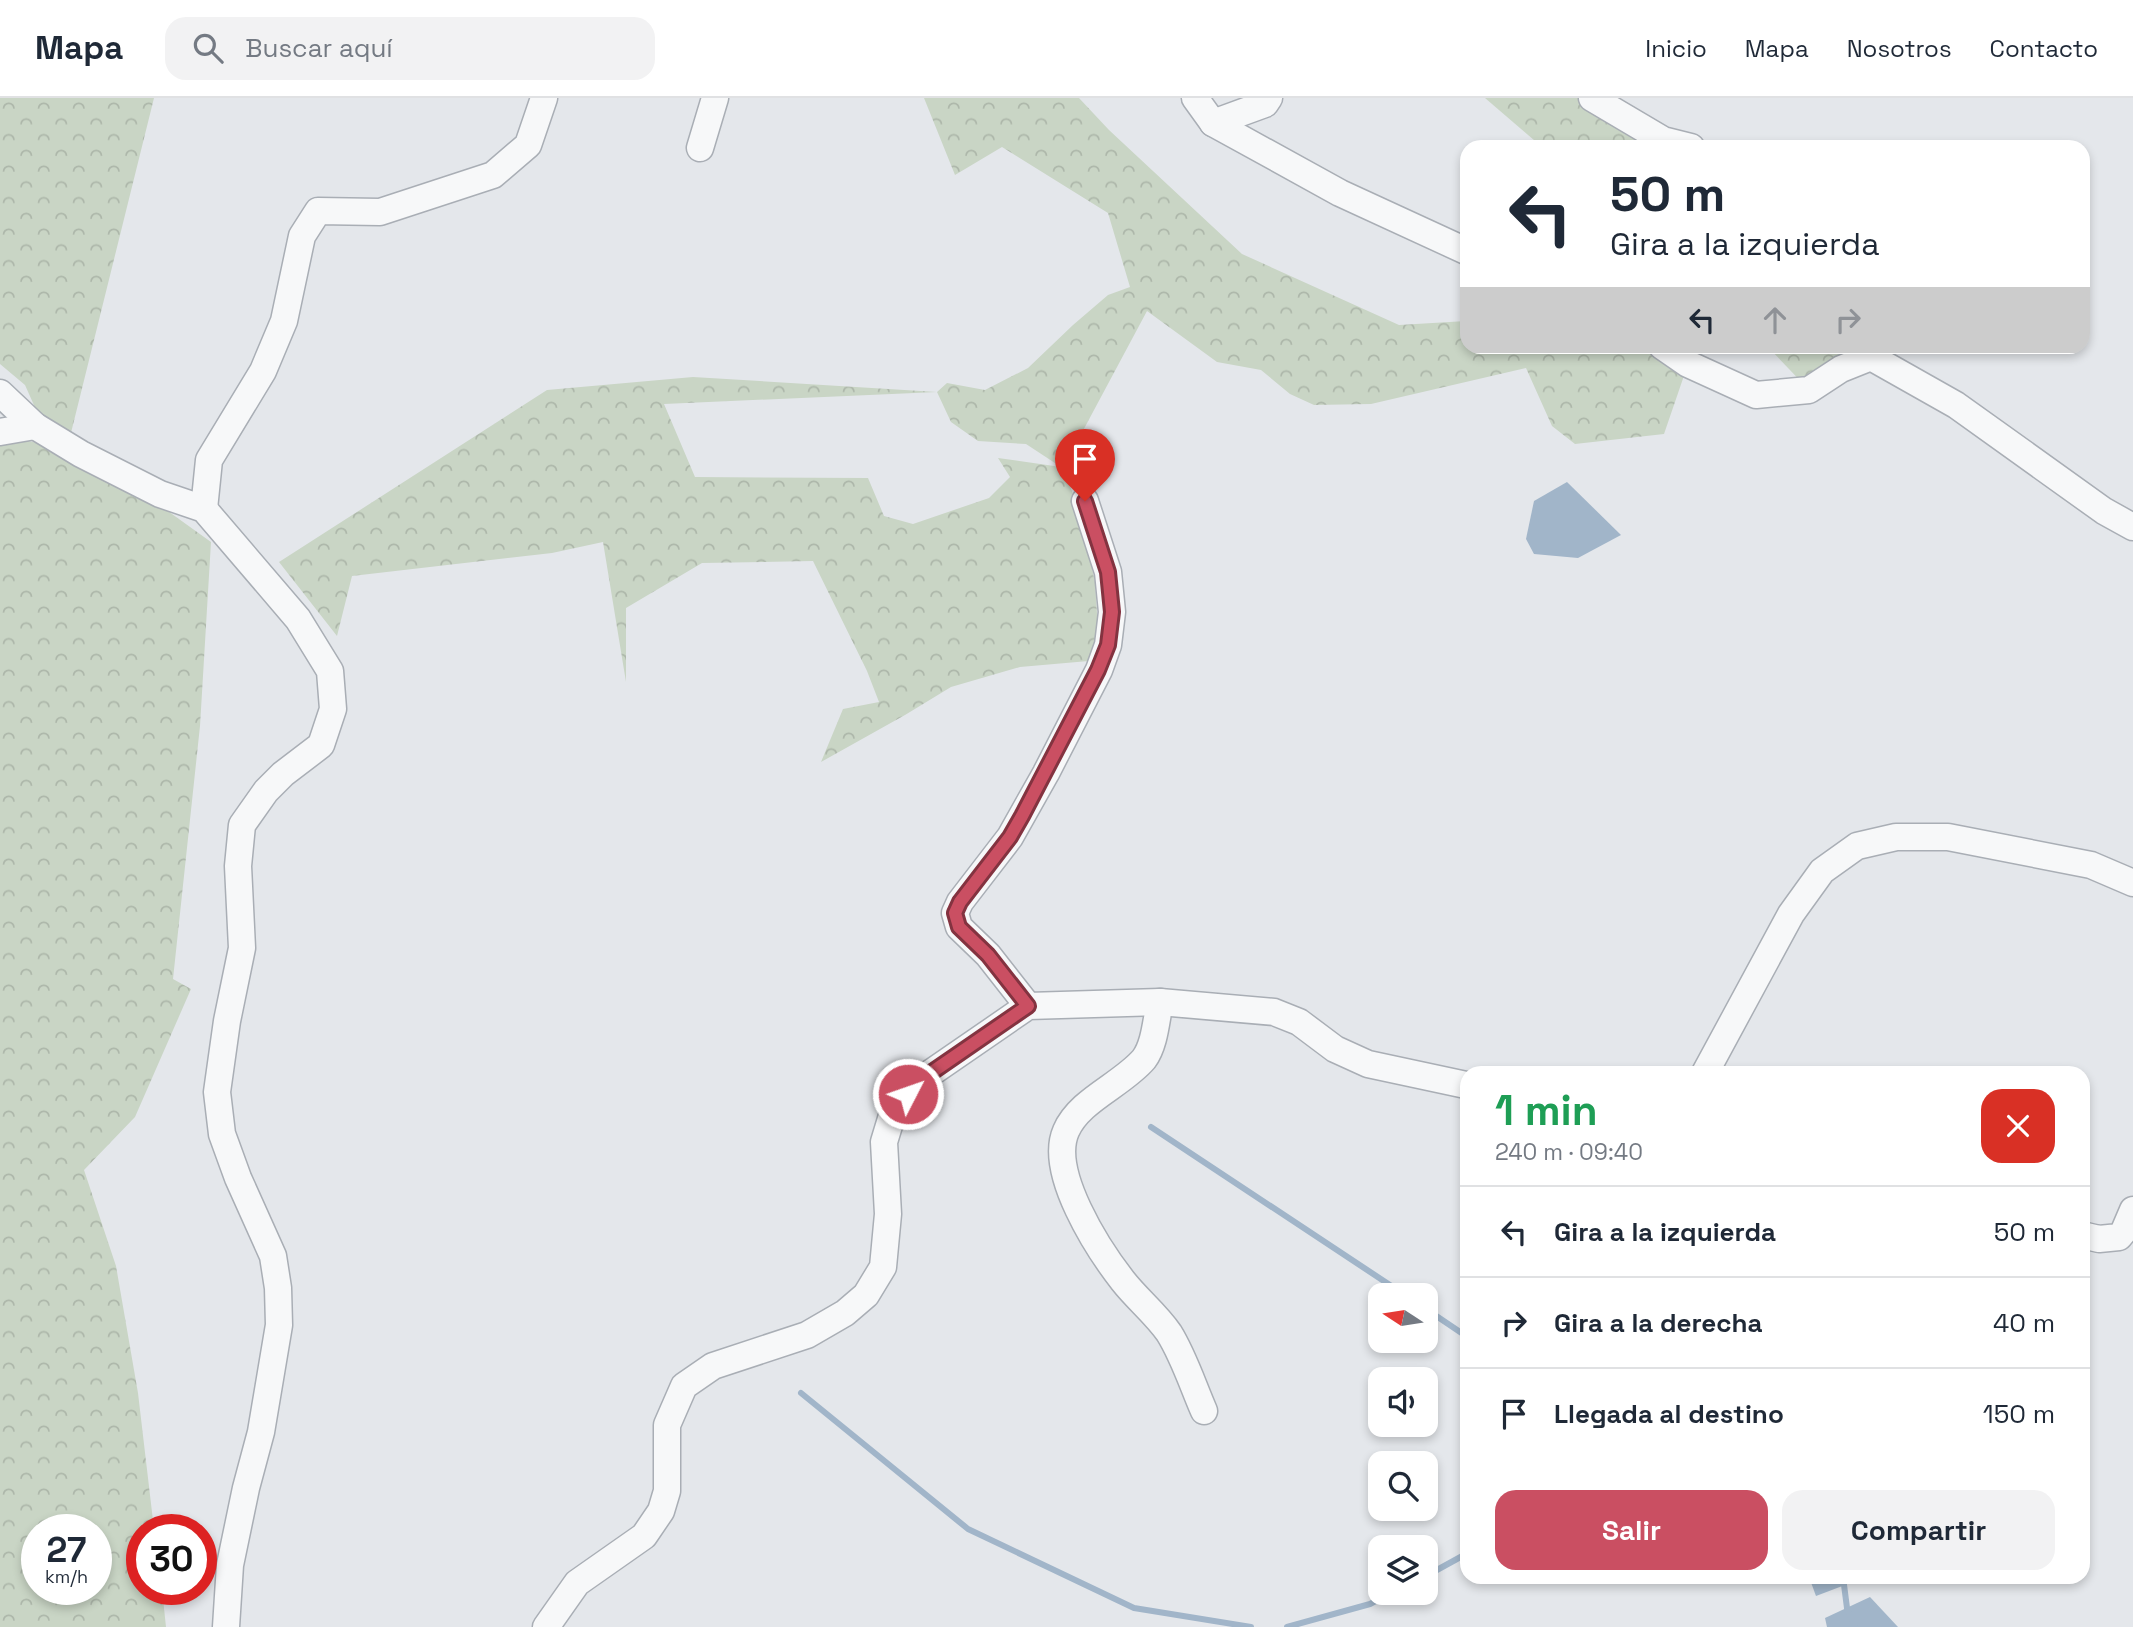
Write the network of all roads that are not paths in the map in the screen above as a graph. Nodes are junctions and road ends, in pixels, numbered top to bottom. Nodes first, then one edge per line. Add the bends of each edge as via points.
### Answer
1 (544, 98) edge
2 (715, 98) edge
3 (1195, 98) edge
4 (1269, 98) edge
5 (1592, 98) edge
6 (1213, 122) junction
7 (1663, 140) edge
8 (700, 148) dead end
9 (1460, 248) edge
10 (1674, 354) edge
11 (0, 393) edge
12 (35, 426) junction
13 (0, 432) edge
14 (1085, 501) dead end
15 (204, 509) junction
16 (2133, 527) edge
17 (2133, 883) edge
18 (1160, 1002) junction
19 (1028, 1006) junction
20 (1709, 1066) edge
21 (1460, 1084) edge
22 (2133, 1210) edge
23 (2090, 1237) edge
24 (1204, 1412) dead end
25 (226, 1627) edge
26 (545, 1627) edge

1 - 15 street via 528,145 493,175 380,212 318,211 302,236 284,321 263,371 209,460
2 - 8 street
3 - 6 street
4 - 6 street via 1265,104
5 - 7 street
6 - 9 street via 1340,193
10 - 16 street via 1756,395 1810,390 1841,369 1871,357 1956,405
11 - 12 street
12 - 13 street
12 - 15 street via 116,473
14 - 19 street via 1108,572 1112,612 1108,645 1010,837 955,913 959,927
15 - 25 street via 299,619 330,671 333,709 321,745 274,782 242,825 238,866 242,948 217,1092 222,1134 273,1256 279,1325 261,1432 230,1565
17 - 20 street via 2091,865 1948,837 1896,837 1857,846 1822,871 1791,914
18 - 19 street
18 - 21 street via 1274,1012 1368,1064
18 - 24 street via 1144,1058 1075,1115 1065,1132 1062,1151 1065,1178 1091,1232 1123,1281 1167,1330
19 - 26 street via 922,1079 894,1109 884,1142 888,1213 883,1267 866,1295 845,1314 807,1335 713,1366 684,1386 667,1425 667,1491 661,1511 643,1536 577,1583
22 - 23 street via 2119,1237

